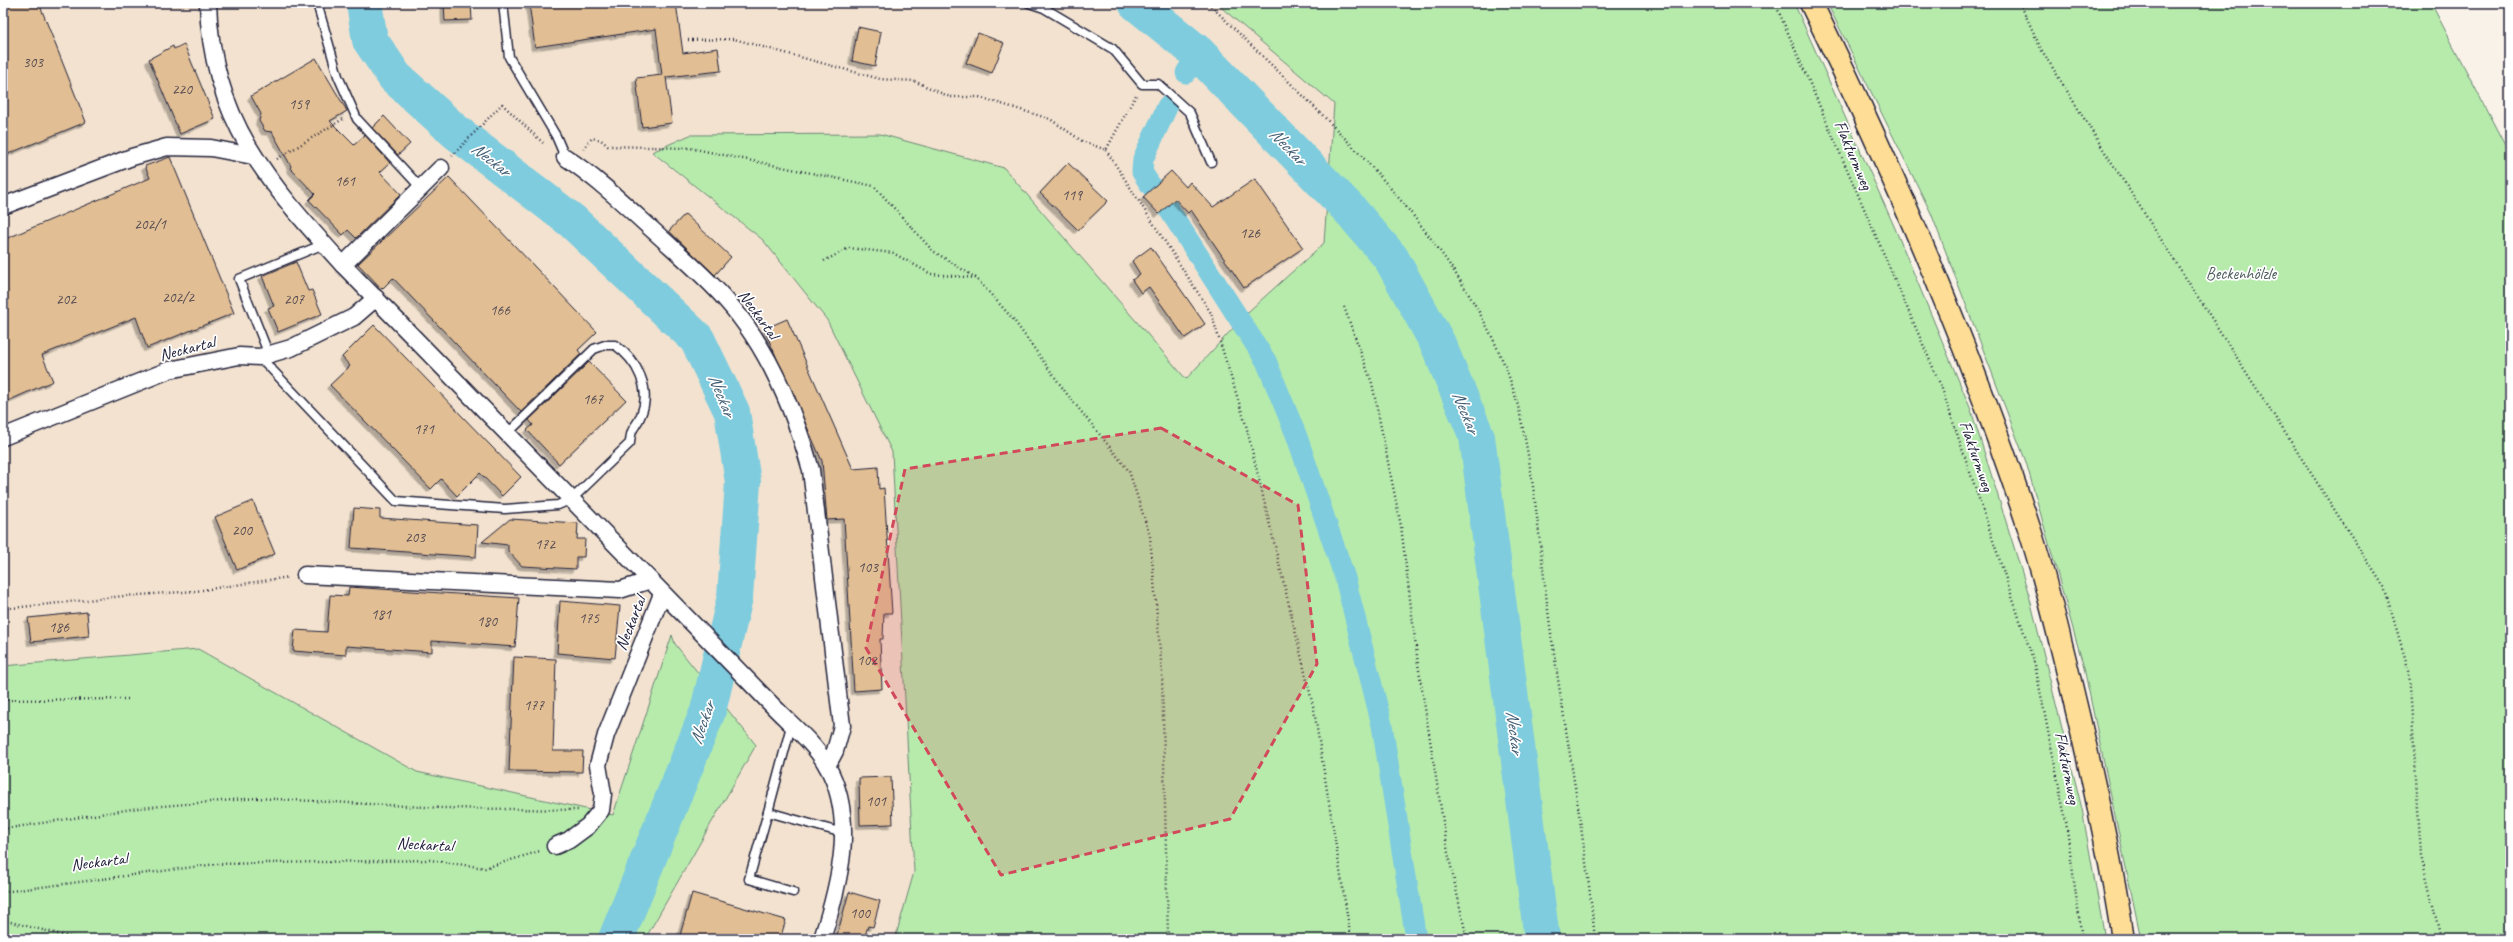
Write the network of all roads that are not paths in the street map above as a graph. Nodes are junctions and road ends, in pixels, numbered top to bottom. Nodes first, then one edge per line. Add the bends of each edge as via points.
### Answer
1 (208, 3) edge
2 (317, 3) edge
3 (503, 3) edge
4 (1029, 3) edge
5 (1811, 3) edge
6 (570, 160) joint
7 (257, 162) junction
8 (1211, 162) dead end
9 (441, 168) road end
10 (421, 188) junction
11 (3, 206) edge
12 (324, 244) junction
13 (343, 265) junction
14 (376, 298) junction
15 (265, 356) junction
16 (508, 433) junction
17 (3, 437) edge
18 (572, 500) junction
19 (305, 575) road end
20 (648, 581) junction
21 (662, 594) junction
22 (792, 726) junction
23 (827, 766) junction
24 (768, 812) junction
25 (843, 834) junction
26 (555, 846) road end
27 (793, 892) dead end
28 (822, 939) edge
29 (2123, 939) edge

1 - 7 street, Neckartal via 211,49 218,76 232,120
2 - 10 lane via 338,76 357,119
3 - 6 lane via 509,57
4 - 8 lane via 1044,8 1112,49 1142,84 1158,84 1190,113
5 - 29 main road via 1907,206 1978,385 2031,533 2063,649 2099,808
6 - 23 street, Neckartal via 633,212 727,301 767,357 800,430 811,470 842,726 835,751
7 - 11 street via 211,148 168,147 132,157
7 - 12 street, Neckartal via 300,218
9 - 10 street
10 - 13 street
12 - 13 street, Neckartal
12 - 15 lane via 239,279
13 - 14 street, Neckartal
14 - 15 street, Neckartal via 354,317 291,348
14 - 16 street, Neckartal
15 - 17 street, Neckartal via 239,356 169,370
15 - 18 lane via 396,501 505,510 558,505
16 - 18 street, Neckartal
16 - 18 lane via 594,349 615,345 630,358 640,374 644,387 641,416 631,429 630,443
18 - 20 street, Neckartal
19 - 20 street, Neckartal via 620,590
20 - 21 street, Neckartal
21 - 22 street, Neckartal
21 - 26 street, Neckartal via 606,735 598,765 603,794 601,810 582,830
22 - 23 street, Neckartal
22 - 24 lane
23 - 25 street, Neckartal via 837,791
24 - 25 lane
24 - 27 lane via 749,879
25 - 28 street, Neckartal via 840,870

